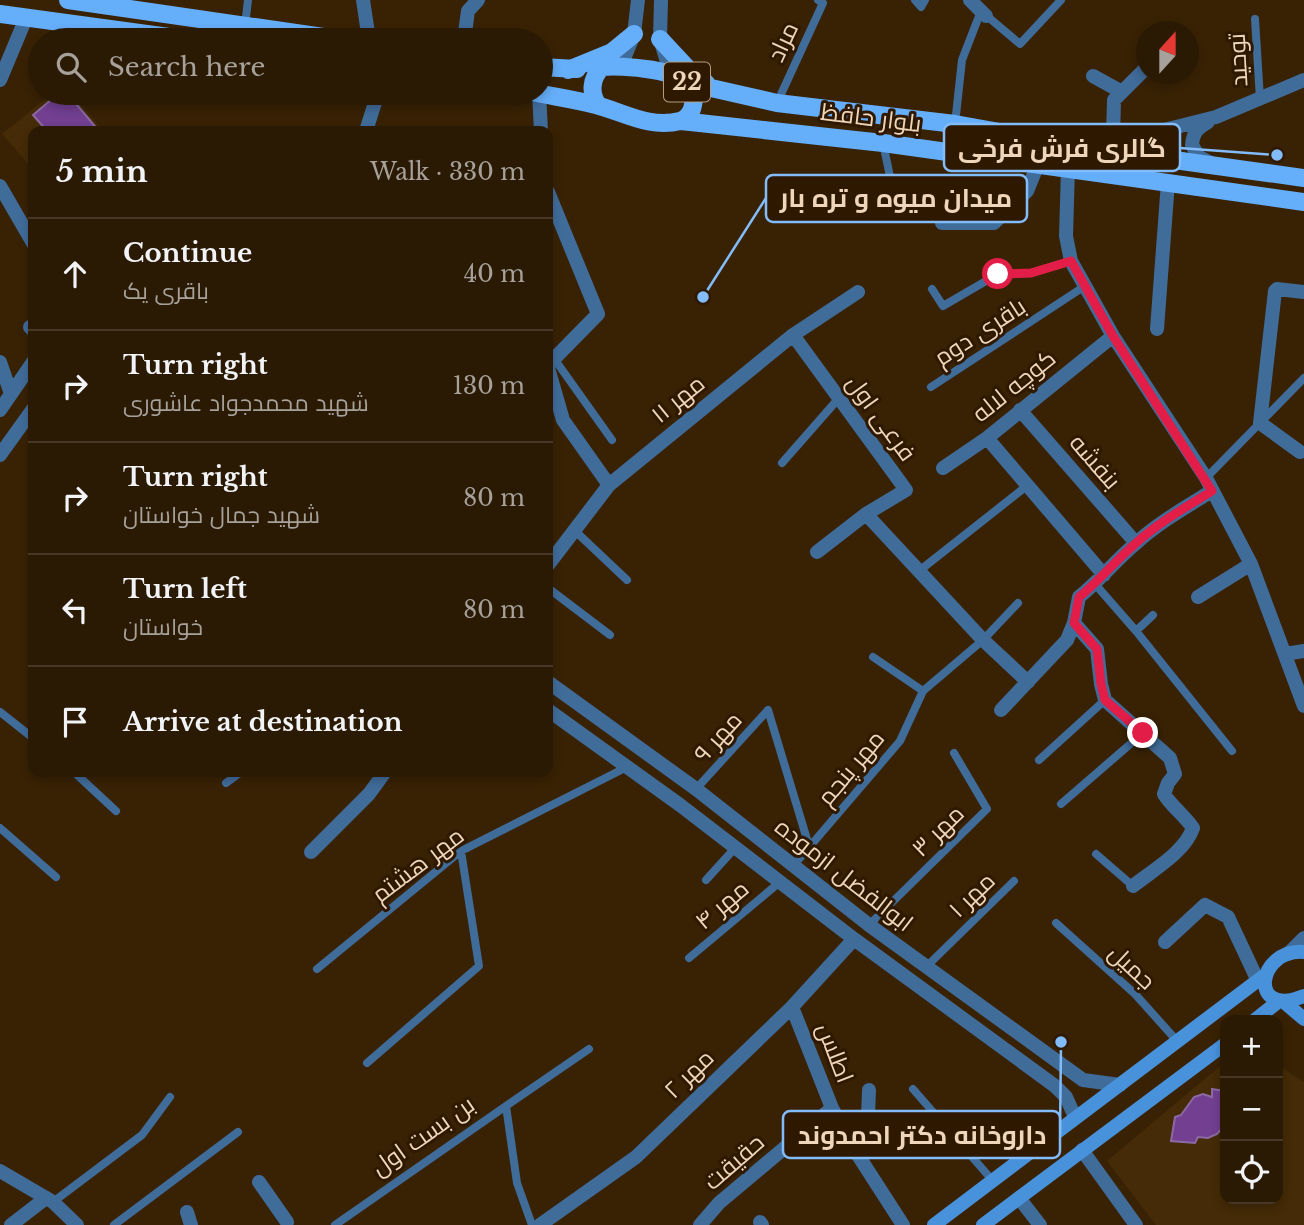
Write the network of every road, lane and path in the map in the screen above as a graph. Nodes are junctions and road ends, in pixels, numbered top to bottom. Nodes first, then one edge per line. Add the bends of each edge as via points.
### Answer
1 (68, 0) edge
2 (248, 0) edge
3 (363, 0) edge
4 (478, 0) edge
5 (638, 0) edge
6 (661, 0) edge
7 (818, 0) edge
8 (915, 0) edge
9 (925, 0) edge
10 (970, 0) edge
11 (1061, 0) edge
12 (0, 14) edge
13 (986, 16) junction
14 (26, 18) junction
15 (1255, 19) dead end
16 (244, 26) junction
17 (101, 28) edge
18 (258, 28) edge
19 (367, 28) edge
20 (466, 28) edge
21 (634, 34) junction
22 (660, 39) junction
23 (621, 66) junction
24 (601, 67) junction
25 (553, 68) edge
26 (568, 70) junction
27 (671, 75) junction
28 (1093, 76) dead end
29 (1136, 78) edge
30 (0, 80) edge
31 (1304, 80) edge
32 (689, 83) junction
33 (715, 89) junction
34 (1122, 92) junction
35 (553, 96) edge
36 (1259, 99) junction
37 (777, 103) junction
38 (374, 105) edge
39 (539, 105) edge
40 (599, 106) junction
41 (1216, 117) junction
42 (681, 121) junction
43 (955, 124) junction
44 (368, 126) edge
45 (541, 126) edge
46 (1113, 137) junction
47 (883, 143) junction
48 (1081, 147) junction
49 (1038, 164) junction
50 (1217, 167) junction
51 (1068, 168) junction
52 (1304, 178) edge
53 (1168, 182) junction
54 (0, 186) edge
55 (1304, 202) edge
56 (553, 204) edge
57 (937, 217) joint
58 (28, 234) edge
59 (1071, 261) junction
60 (1085, 286) junction
61 (932, 289) dead end
62 (858, 292) dead end
63 (1304, 292) edge
64 (1157, 329) dead end
65 (793, 335) junction
66 (1113, 336) junction
67 (553, 357) edge
68 (0, 362) edge
69 (553, 366) edge
70 (28, 369) edge
71 (1304, 377) edge
72 (553, 378) edge
73 (931, 387) dead end
74 (11, 394) junction
75 (839, 398) junction
76 (0, 410) edge
77 (1020, 410) junction
78 (28, 416) edge
79 (1260, 423) junction
80 (988, 438) junction
81 (612, 439) dead end
82 (1300, 452) dead end
83 (0, 455) edge
84 (782, 463) dead end
85 (943, 468) dead end
86 (609, 485) junction
87 (1028, 485) junction
88 (1209, 485) junction
89 (866, 514) junction
90 (573, 530) junction
91 (1136, 543) junction
92 (553, 552) edge
93 (817, 552) dead end
94 (1251, 564) junction
95 (919, 571) junction
96 (628, 580) dead end
97 (1099, 580) junction
98 (553, 592) edge
99 (1198, 597) dead end
100 (1018, 603) dead end
101 (1153, 615) dead end
102 (1074, 623) junction
103 (1136, 631) junction
104 (610, 635) dead end
105 (983, 639) junction
106 (1304, 651) edge
107 (1285, 654) junction
108 (873, 657) dead end
109 (1028, 682) junction
110 (553, 686) edge
111 (923, 691) junction
112 (1105, 700) junction
113 (1304, 706) edge
114 (1001, 710) dead end
115 (0, 712) edge
116 (553, 714) edge
117 (1143, 733) junction
118 (28, 734) edge
119 (1233, 751) dead end
120 (954, 753) dead end
121 (1039, 760) dead end
122 (627, 767) junction
123 (79, 777) edge
124 (234, 777) edge
125 (381, 777) edge
126 (226, 783) dead end
127 (696, 789) junction
128 (1060, 804) dead end
129 (116, 811) dead end
130 (0, 828) edge
131 (809, 846) junction
132 (735, 848) junction
133 (461, 851) junction
134 (311, 852) dead end
135 (1096, 854) dead end
136 (794, 865) junction
137 (56, 877) dead end
138 (706, 880) dead end
139 (1014, 881) dead end
140 (780, 882) junction
141 (1133, 886) joint
142 (1056, 923) dead end
143 (869, 925) junction
144 (854, 939) junction
145 (1166, 942) dead end
146 (1300, 949) edge
147 (689, 958) dead end
148 (927, 966) junction
149 (317, 969) dead end
150 (1261, 978) junction
151 (1304, 996) edge
152 (1281, 1001) junction
153 (792, 1007) junction
154 (1262, 1015) edge
155 (1304, 1019) edge
156 (1178, 1042) junction
157 (1220, 1048) edge
158 (589, 1049) dead end
159 (367, 1063) dead end
160 (1119, 1085) junction
161 (913, 1089) dead end
162 (869, 1090) dead end
163 (170, 1097) dead end
164 (506, 1106) junction
165 (832, 1108) junction
166 (1075, 1117) junction
167 (238, 1132) dead end
168 (867, 1141) junction
169 (1082, 1150) junction
170 (856, 1152) junction
171 (900, 1152) dead end
172 (0, 1171) edge
173 (993, 1181) junction
174 (259, 1182) dead end
175 (1019, 1198) junction
176 (49, 1200) junction
177 (287, 1224) edge
178 (12, 1225) edge
179 (77, 1225) edge
180 (114, 1225) edge
181 (335, 1225) edge
182 (532, 1225) edge
183 (540, 1225) edge
184 (700, 1225) edge
185 (903, 1225) edge
186 (934, 1225) edge
187 (983, 1225) edge
188 (1040, 1225) edge
189 (1136, 1225) edge

1 - 16 main road
2 - 16 lane
3 - 19 street
4 - 20 street via 468,11
5 - 21 street
6 - 22 street
7 - 37 lane, مراد via 822,3
8 - 9 lane via 921,7
10 - 13 street
11 - 13 lane via 1020,44
12 - 14 main road
13 - 43 lane via 981,11 962,61
14 - 17 main road
14 - 30 street
15 - 36 lane, توحید
16 - 18 main road
21 - 23 street
21 - 26 main road via 612,52
22 - 27 street
22 - 33 main road
23 - 24 main road, 22
23 - 27 main road, 22
24 - 26 main road, 22
24 - 40 main road via 592,89
25 - 26 main road, 22
27 - 32 main road, 22
28 - 34 street
29 - 34 street
31 - 36 street
32 - 33 main road, بلوار حافظ / 22
32 - 42 main road, 22 via 694,104
33 - 37 main road, بلوار حافظ / 22
34 - 46 street via 1114,100
35 - 40 main road, 22
36 - 41 street
37 - 43 main road, بلوار حافظ / 22
38 - 44 street
39 - 45 street
40 - 42 main road, 22 via 639,120
41 - 46 street via 1148,134
41 - 50 street via 1198,127 1192,145 1199,157
42 - 47 main road, بلوار حافظ / 22
43 - 48 main road, بلوار حافظ / 22
46 - 48 street
47 - 49 main road, بلوار حافظ / 22
47 - 57 lane via 893,191
48 - 50 main road, بلوار حافظ / 22
49 - 51 main road, بلوار حافظ / 22
49 - 57 street via 1027,191 994,223
50 - 52 main road, بلوار حافظ / 22
51 - 53 main road, بلوار حافظ / 22
51 - 59 street via 1066,236
53 - 55 main road, بلوار حافظ / 22
53 - 64 street
54 - 58 street
56 - 67 street via 598,314
59 - 60 street
59 - 61 lane via 1031,273 998,274 943,306
60 - 66 street
60 - 73 lane, باقری دوم
62 - 65 street, مهر ۱۱
63 - 79 street via 1275,291
65 - 75 street, فرعی اول
65 - 86 street, مهر ۱۱
66 - 77 street, کوچه لاله
66 - 88 street
68 - 74 street
69 - 81 lane
70 - 74 street
71 - 79 lane
72 - 86 street via 563,420
74 - 76 street
75 - 84 lane
75 - 89 street, فرعی اول via 906,490
77 - 80 street, کوچه لاله
77 - 91 street, بنفشه
78 - 83 street
79 - 82 street
79 - 88 lane
80 - 85 street, کوچه لاله
80 - 87 street
86 - 90 street, مهر ۱۱
87 - 95 lane
87 - 97 street
88 - 91 street
88 - 94 street
89 - 93 street, فرعی اول
89 - 95 street
90 - 92 street, مهر ۱۱
90 - 96 lane
91 - 97 street
94 - 99 street
94 - 107 street
95 - 105 street
97 - 102 street via 1079,597
97 - 103 lane
98 - 104 lane
100 - 105 lane, مهر پنجم
101 - 103 lane
102 - 109 street via 1067,640
102 - 112 street via 1097,649
103 - 119 lane
105 - 109 street
105 - 111 lane, مهر پنجم
106 - 107 street
107 - 113 street
108 - 111 lane
109 - 114 street
110 - 127 street, ابوالفضل ازموده
111 - 131 lane, مهر پنجم via 900,741
112 - 117 street
112 - 121 lane
115 - 118 lane
116 - 122 street, ابوالفضل ازموده
117 - 128 lane
117 - 141 street via 1170,758 1175,774 1164,794 1193,828 1177,850
120 - 143 lane, مهر ۳ via 987,809
122 - 132 street, ابوالفضل ازموده
122 - 133 lane, مهر هشتم
123 - 129 lane
124 - 126 lane
125 - 134 street
127 - 131 lane, مهر ۹ via 768,710
127 - 136 street, ابوالفضل ازموده
130 - 137 lane
131 - 136 lane, مهر پنجم
132 - 138 lane
132 - 140 street, ابوالفضل ازموده
133 - 149 lane, مهر هشتم
133 - 159 lane via 480,966
135 - 141 lane
136 - 143 street, ابوالفضل ازموده
139 - 148 lane, مهر ۱
140 - 144 street, ابوالفضل ازموده
140 - 147 lane, مهر ۴
142 - 156 lane, جمیل via 1135,994
143 - 148 street, ابوالفضل ازموده
144 - 153 street, مهر ۲
144 - 166 street, ابوالفضل ازموده via 1055,1086
145 - 150 street via 1205,905 1228,917
146 - 150 main road via 1279,958
148 - 160 street, ابوالفضل ازموده via 1083,1080
150 - 152 main road via 1267,993
150 - 156 main road
151 - 152 main road
152 - 154 main road
152 - 155 main road
153 - 165 street, اطلس
153 - 183 street, مهر ۲ via 636,1157
156 - 160 main road
157 - 169 main road
158 - 164 lane
160 - 166 main road
161 - 173 lane
162 - 168 street, اطلس
163 - 176 lane via 142,1135
164 - 181 lane, بن بست اول
164 - 182 lane, بن بست اول via 517,1183
165 - 170 street, اطلس
165 - 184 street, حقیقت via 719,1203
166 - 173 main road
167 - 180 lane
168 - 170 street
168 - 171 street
169 - 175 main road
169 - 189 street
170 - 185 street, اطلس
172 - 176 street
173 - 186 main road
174 - 177 street
175 - 187 main road
175 - 188 street
176 - 178 street
176 - 179 street

